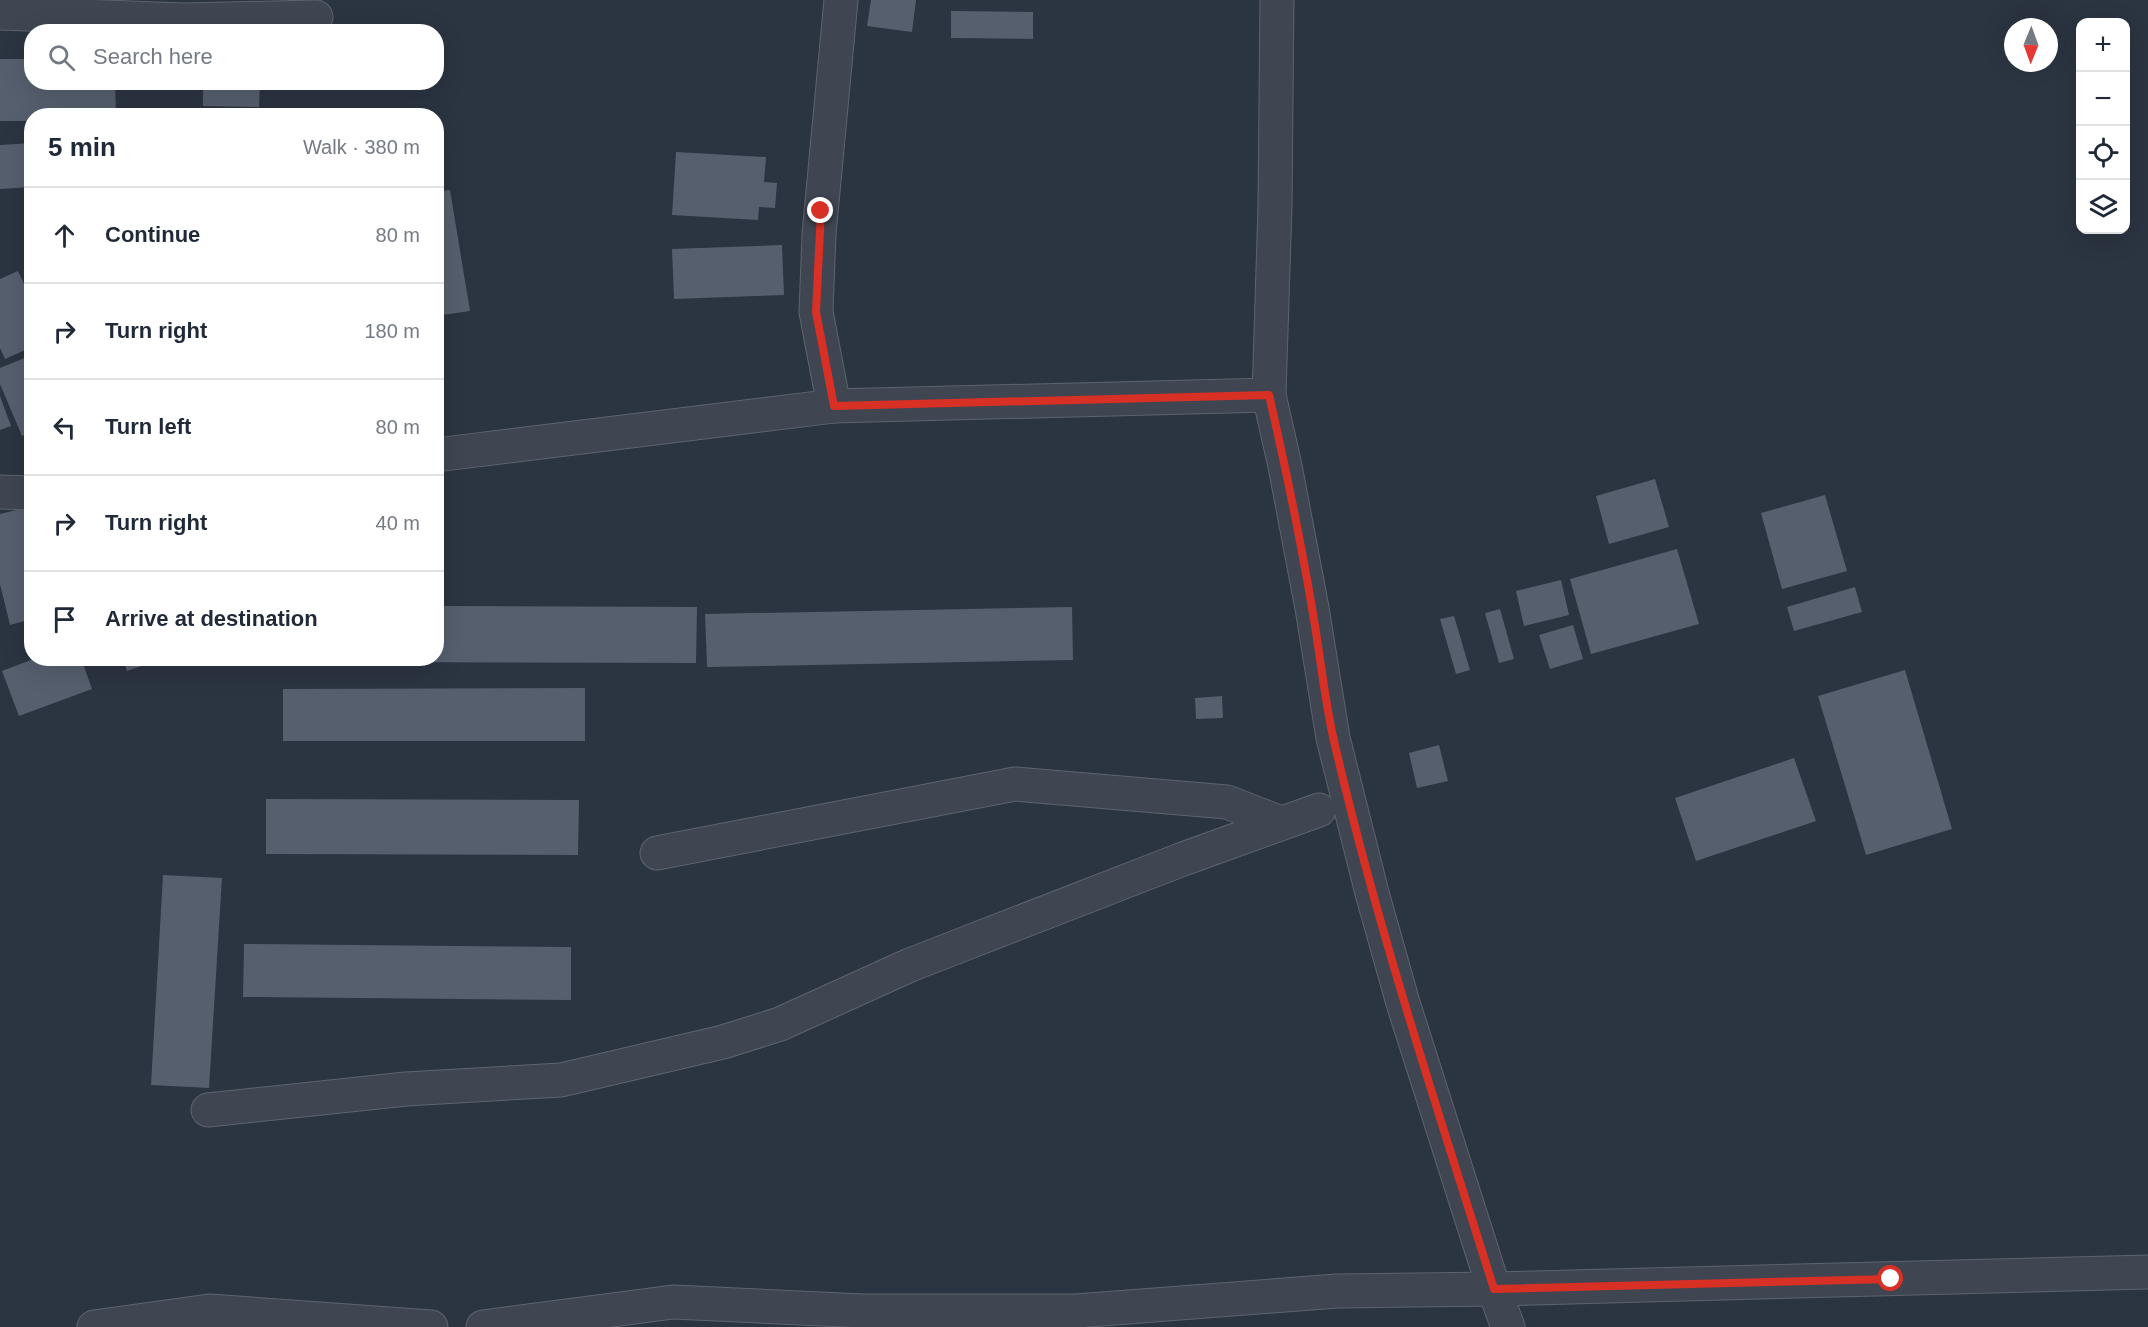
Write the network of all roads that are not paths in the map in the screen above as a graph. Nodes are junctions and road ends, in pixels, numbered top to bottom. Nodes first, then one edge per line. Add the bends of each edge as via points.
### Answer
1 (841, 0) edge
2 (1277, 0) edge
3 (0, 14) edge
4 (316, 17) dead end
5 (1269, 395) junction
6 (834, 406) junction
7 (444, 454) edge
8 (0, 492) edge
9 (24, 493) edge
10 (1333, 738) junction
11 (1319, 810) junction
12 (1281, 823) junction
13 (657, 853) dead end
14 (1372, 893) junction
15 (208, 1110) dead end
16 (2148, 1272) edge
17 (1494, 1289) junction
18 (94, 1327) edge
19 (431, 1327) edge
20 (483, 1327) edge
21 (1508, 1327) edge

1 - 6 street via 819,234 816,312
2 - 5 street
3 - 4 street via 184,20
5 - 6 street
5 - 10 street via 1312,608
6 - 7 street
8 - 9 street
10 - 11 street
10 - 14 street
11 - 12 street
11 - 14 street
12 - 13 street via 1227,802 1015,784
12 - 15 street via 910,964 780,1024 723,1042 561,1080 406,1089
14 - 17 street
16 - 17 street
17 - 20 street via 1337,1291 1076,1311 863,1311 673,1302
17 - 21 street
18 - 19 street via 209,1311

